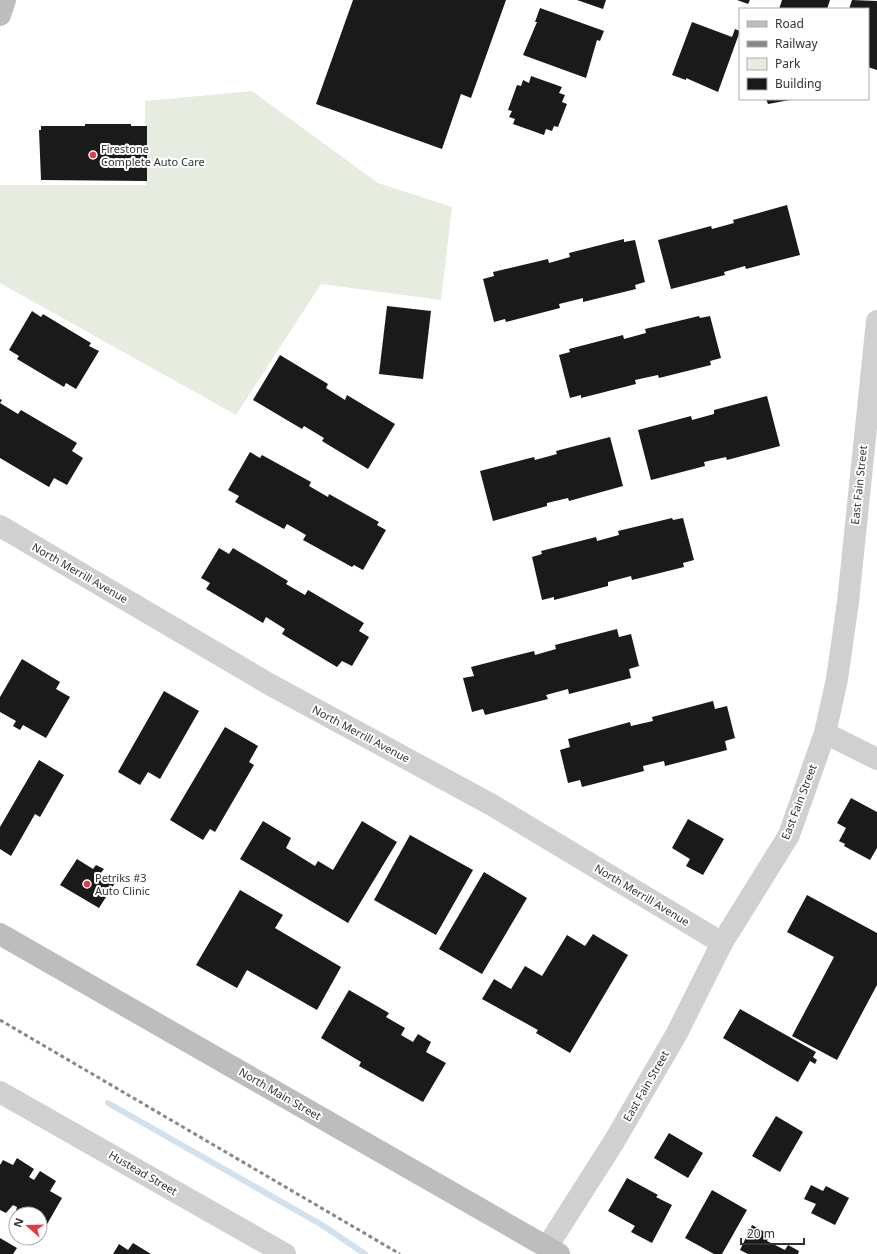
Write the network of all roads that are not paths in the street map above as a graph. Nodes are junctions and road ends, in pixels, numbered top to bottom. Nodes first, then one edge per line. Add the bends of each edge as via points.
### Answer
1 (5, 0) edge
2 (0, 15) edge
3 (877, 321) edge
4 (0, 526) edge
5 (825, 733) junction
6 (877, 759) edge
7 (0, 934) edge
8 (722, 943) junction
9 (0, 1092) edge
10 (553, 1251) edge
11 (285, 1254) edge

1 - 2 street
3 - 5 street, East Fain Street via 848,602 837,679
4 - 8 street, North Merrill Avenue via 269,684 492,805
5 - 6 street
5 - 8 street, East Fain Street via 789,835
7 - 10 street, North Main Street
8 - 10 street, East Fain Street via 673,1040
9 - 11 street, Hustead Street

